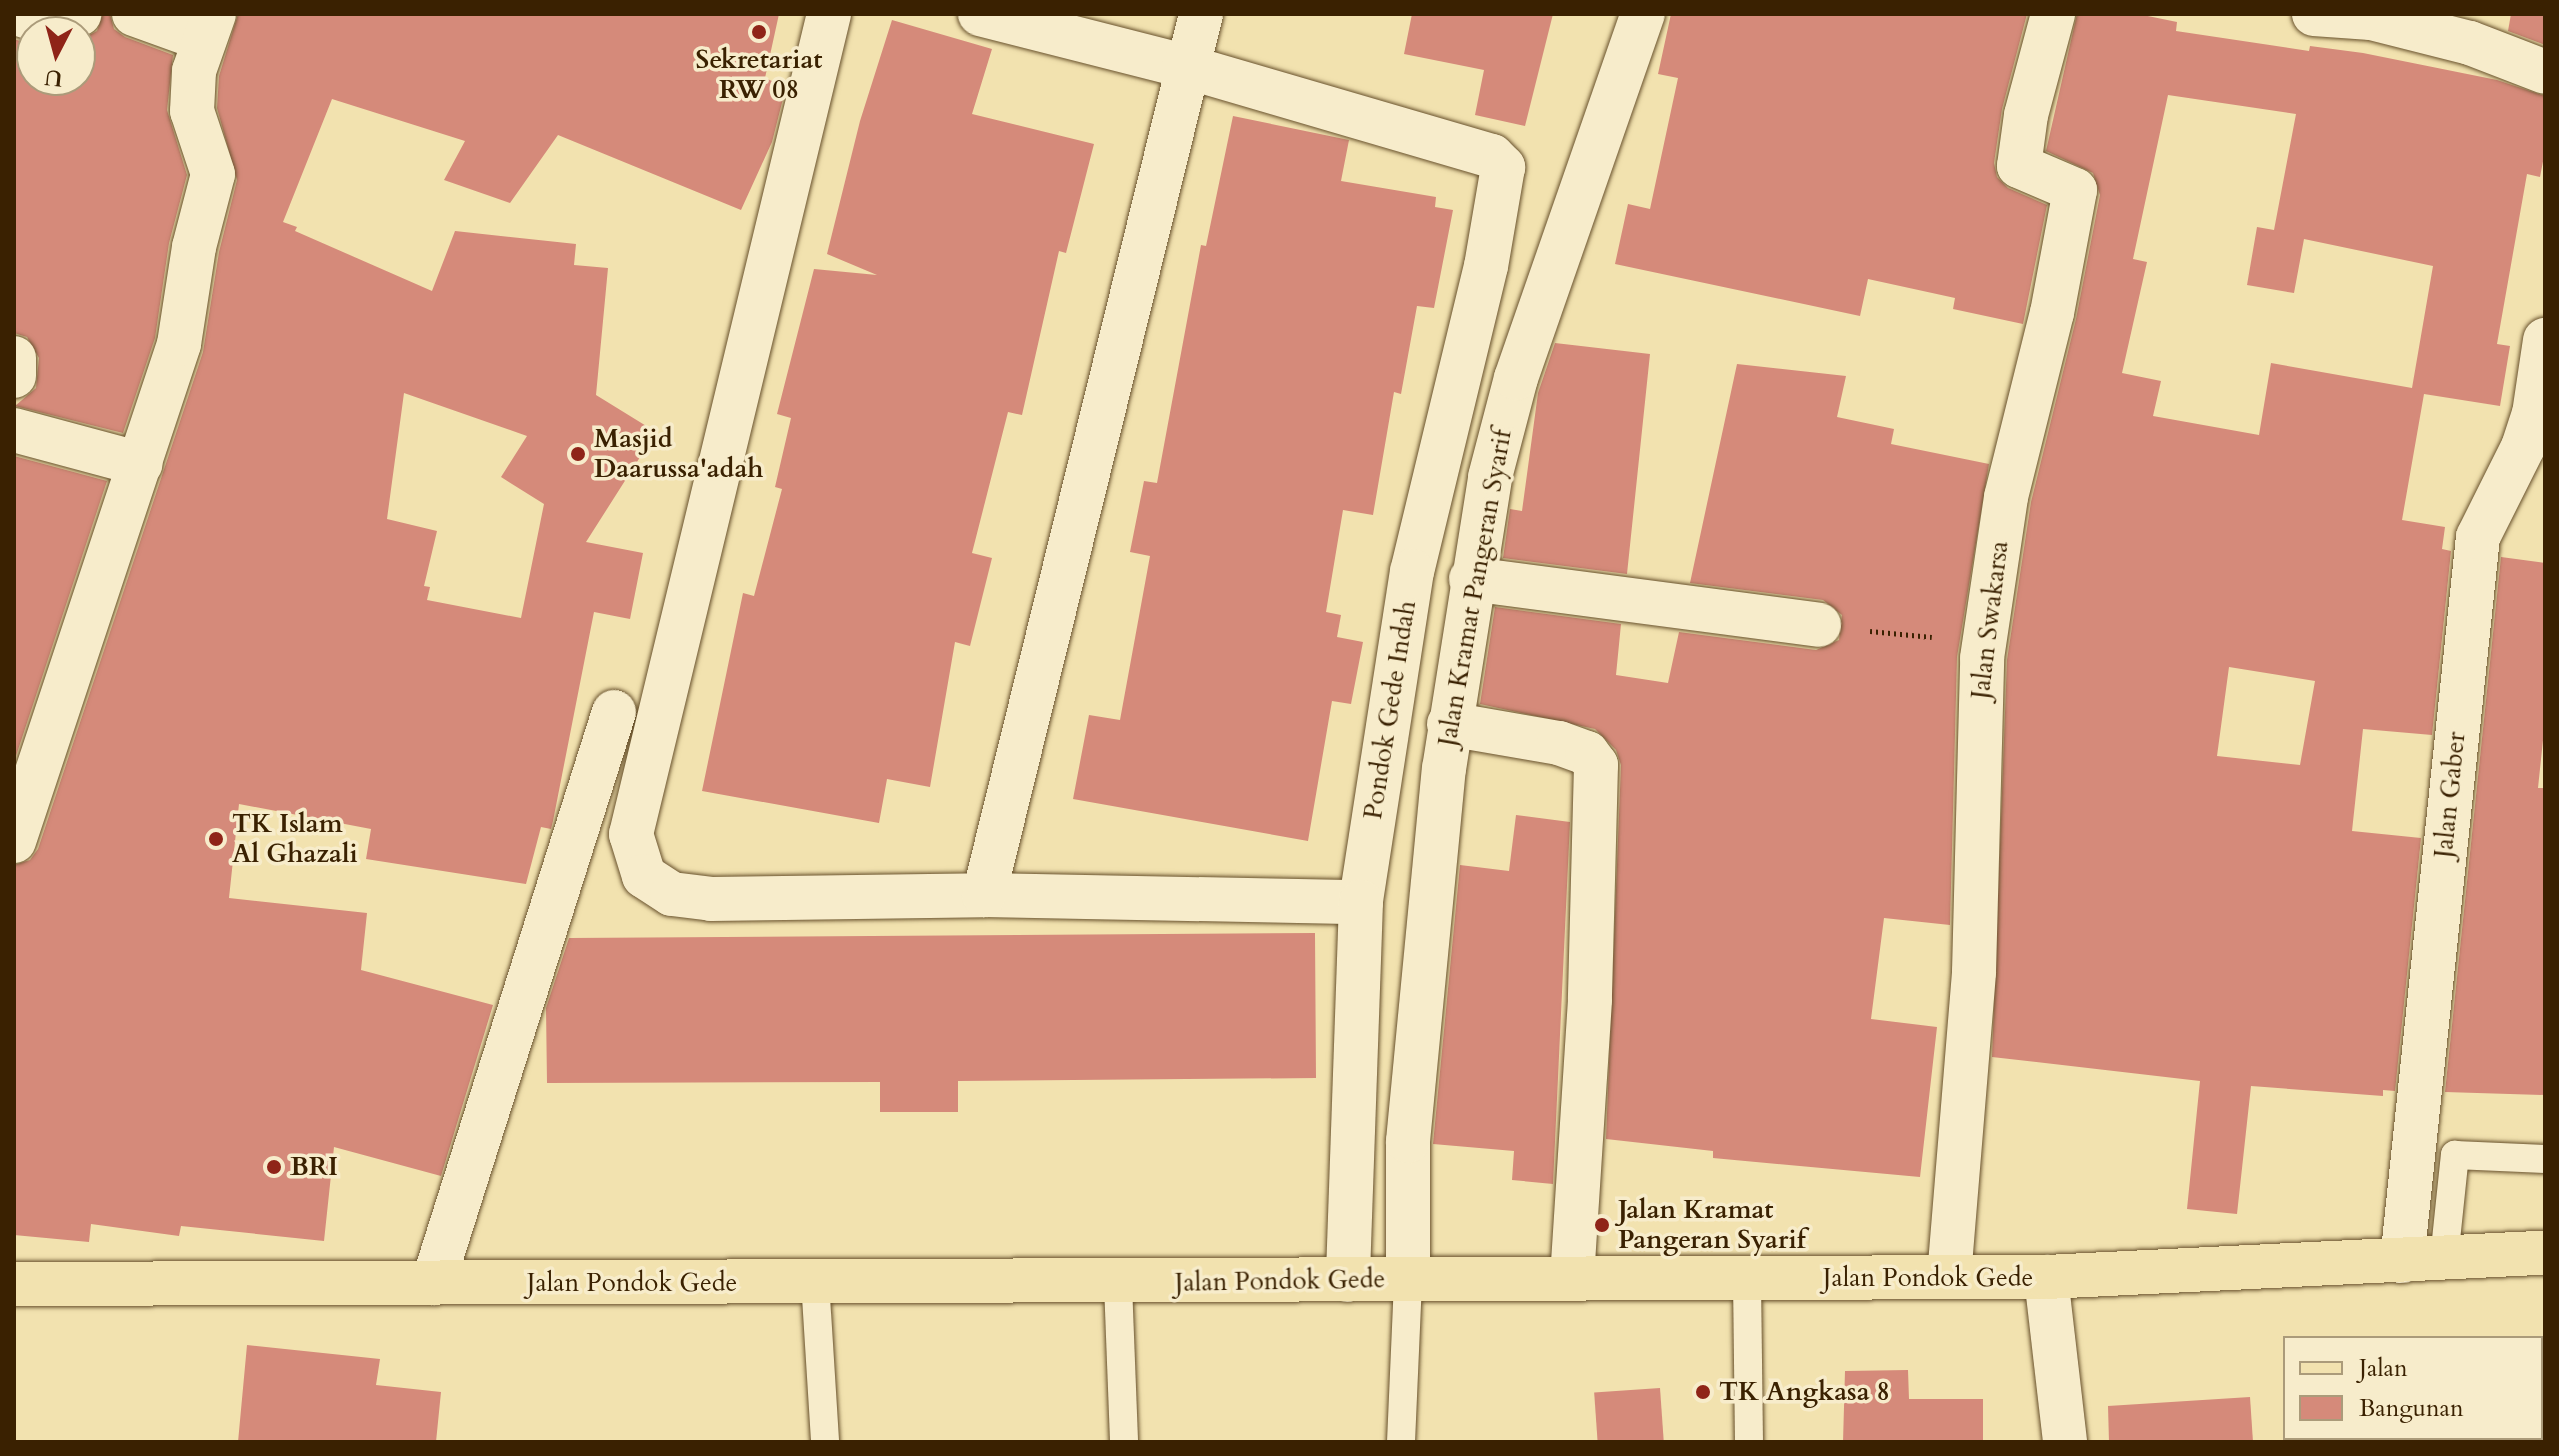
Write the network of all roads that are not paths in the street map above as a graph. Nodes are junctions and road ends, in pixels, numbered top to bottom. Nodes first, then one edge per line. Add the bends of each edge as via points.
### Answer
1 (19, 14) edge
2 (79, 14) edge
3 (134, 14) edge
4 (829, 14) edge
5 (980, 14) edge
6 (1201, 14) edge
7 (1643, 14) edge
8 (2053, 14) edge
9 (2314, 14) edge
10 (208, 27) edge
11 (1184, 66) junction
12 (2545, 72) edge
13 (2545, 340) edge
14 (14, 358) edge
15 (14, 376) edge
16 (14, 430) edge
17 (141, 464) junction
18 (1471, 579) junction
19 (1819, 625) road end
20 (614, 712) dead end
21 (1449, 724) junction
22 (14, 841) edge
23 (984, 895) junction
24 (1361, 902) junction
25 (2545, 1159) edge
26 (2545, 1253) edge
27 (2423, 1260) junction
28 (1572, 1276) junction
29 (1949, 1277) junction
30 (2046, 1277) junction
31 (1408, 1279) junction
32 (1747, 1279) junction
33 (1348, 1280) junction
34 (815, 1281) junction
35 (433, 1283) junction
36 (14, 1284) edge
37 (1118, 1284) junction
38 (825, 1442) edge
39 (1124, 1442) edge
40 (1401, 1442) edge
41 (1749, 1442) edge
42 (2065, 1442) edge

1 - 2 street via 49,24
3 - 10 street
4 - 23 street via 631,834 644,876 672,894 711,899
5 - 11 street
6 - 11 street
7 - 18 street, Jalan Kramat Pangeran Syarif via 1516,378
8 - 29 street, Jalan Swakarsa via 2026,115 2019,166 2027,174 2075,190 2006,497 1985,642 1974,972
9 - 12 street via 2371,18 2456,39
10 - 17 street via 192,111 213,174 194,247 179,344
11 - 23 street
11 - 24 street, Pondok Gede Indah via 1492,156 1504,172 1412,571
13 - 27 street, Jalan Gaber via 2523,447 2478,537
14 - 15 street
16 - 17 street
17 - 22 street
18 - 19 street
18 - 21 street, Jalan Kramat Pangeran Syarif
20 - 35 street
21 - 28 street via 1559,743 1587,753 1596,765 1590,1000
21 - 31 street, Jalan Kramat Pangeran Syarif via 1408,1141
23 - 24 street
24 - 33 street, Pondok Gede Indah
25 - 27 lane via 2455,1155
26 - 27 main road, Jalan Pondok Gede
27 - 30 main road, Jalan Pondok Gede
28 - 31 main road, Jalan Pondok Gede
28 - 32 main road, Jalan Pondok Gede
29 - 30 main road, Jalan Pondok Gede
29 - 32 main road, Jalan Pondok Gede
30 - 42 street
31 - 33 main road, Jalan Pondok Gede
31 - 40 lane
32 - 41 lane
33 - 37 main road, Jalan Pondok Gede
34 - 35 main road, Jalan Pondok Gede
34 - 37 main road, Jalan Pondok Gede
34 - 38 lane
35 - 36 main road, Jalan Pondok Gede
37 - 39 lane

